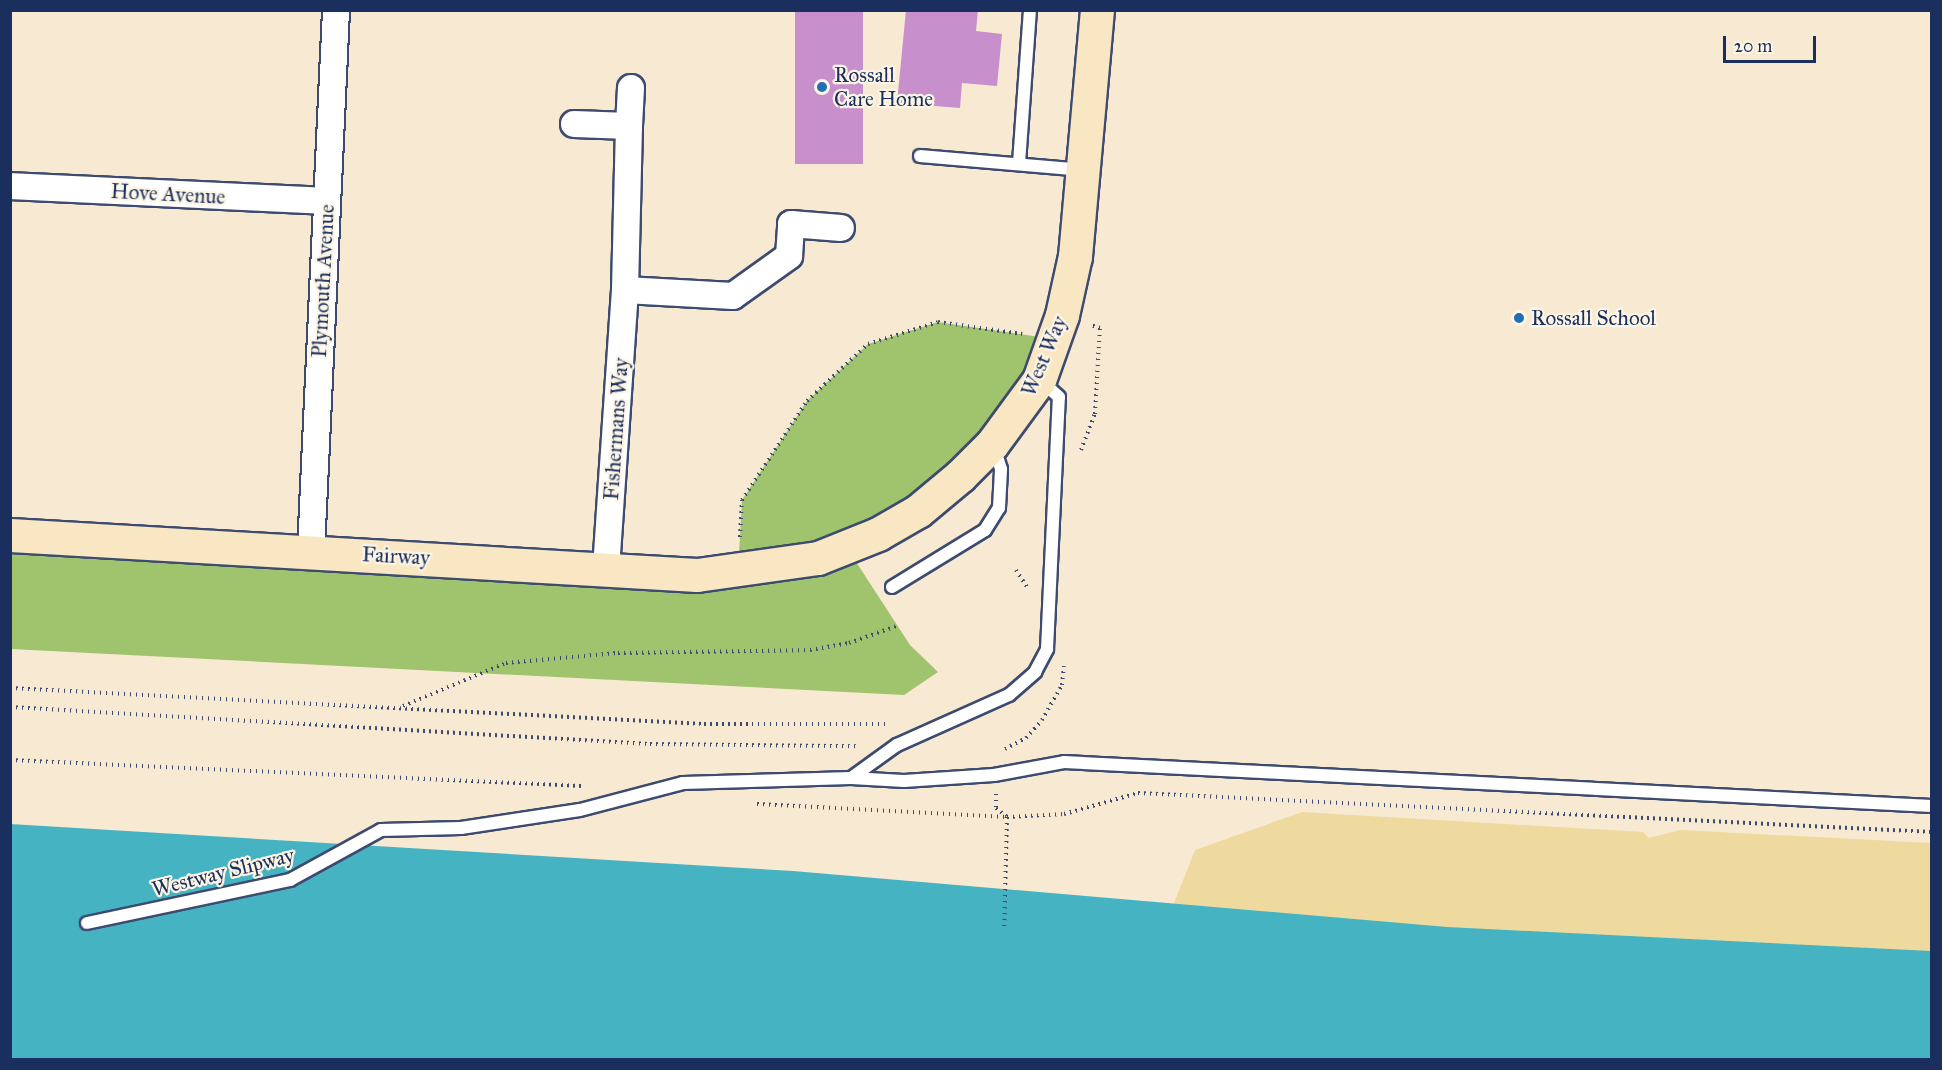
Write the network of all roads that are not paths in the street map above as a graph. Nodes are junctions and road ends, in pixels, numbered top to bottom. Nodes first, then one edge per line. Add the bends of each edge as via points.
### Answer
1 (336, 10) edge
2 (1030, 10) edge
3 (1097, 10) edge
4 (630, 88) dead end
5 (574, 124) dead end
6 (629, 126) junction
7 (920, 156) dead end
8 (1019, 164) junction
9 (1084, 170) junction
10 (10, 186) edge
11 (326, 201) junction
12 (841, 228) dead end
13 (625, 290) junction
14 (1039, 380) junction
15 (992, 444) junction
16 (10, 535) edge
17 (311, 551) junction
18 (781, 566) joint
19 (606, 568) junction
20 (892, 587) dead end
21 (851, 778) junction
22 (1932, 806) edge
23 (87, 924) dead end

1 - 11 street, Plymouth Avenue
2 - 8 lane
3 - 9 street, West Way
4 - 6 street, Fishermans Way
5 - 6 street
6 - 13 street, Fishermans Way
7 - 8 lane
8 - 9 lane
9 - 14 street, West Way via 1075,256
10 - 11 street, Hove Avenue
11 - 17 street, Plymouth Avenue
12 - 13 street via 791,224 789,256 733,296
13 - 19 street, Fishermans Way
14 - 15 street, West Way
14 - 21 lane via 1059,397 1047,649 1035,672 1009,695 897,745
15 - 18 street, West Way via 918,511 878,534 818,558
15 - 20 lane via 1001,469 999,508 985,530
16 - 17 street, Fairway
17 - 19 street, Fairway
18 - 19 street, Fairway via 697,575
21 - 22 lane, Westway Slipway via 904,781 994,775 1064,762
21 - 23 lane, Westway Slipway via 683,783 580,810 494,824 381,830 362,844 290,880

